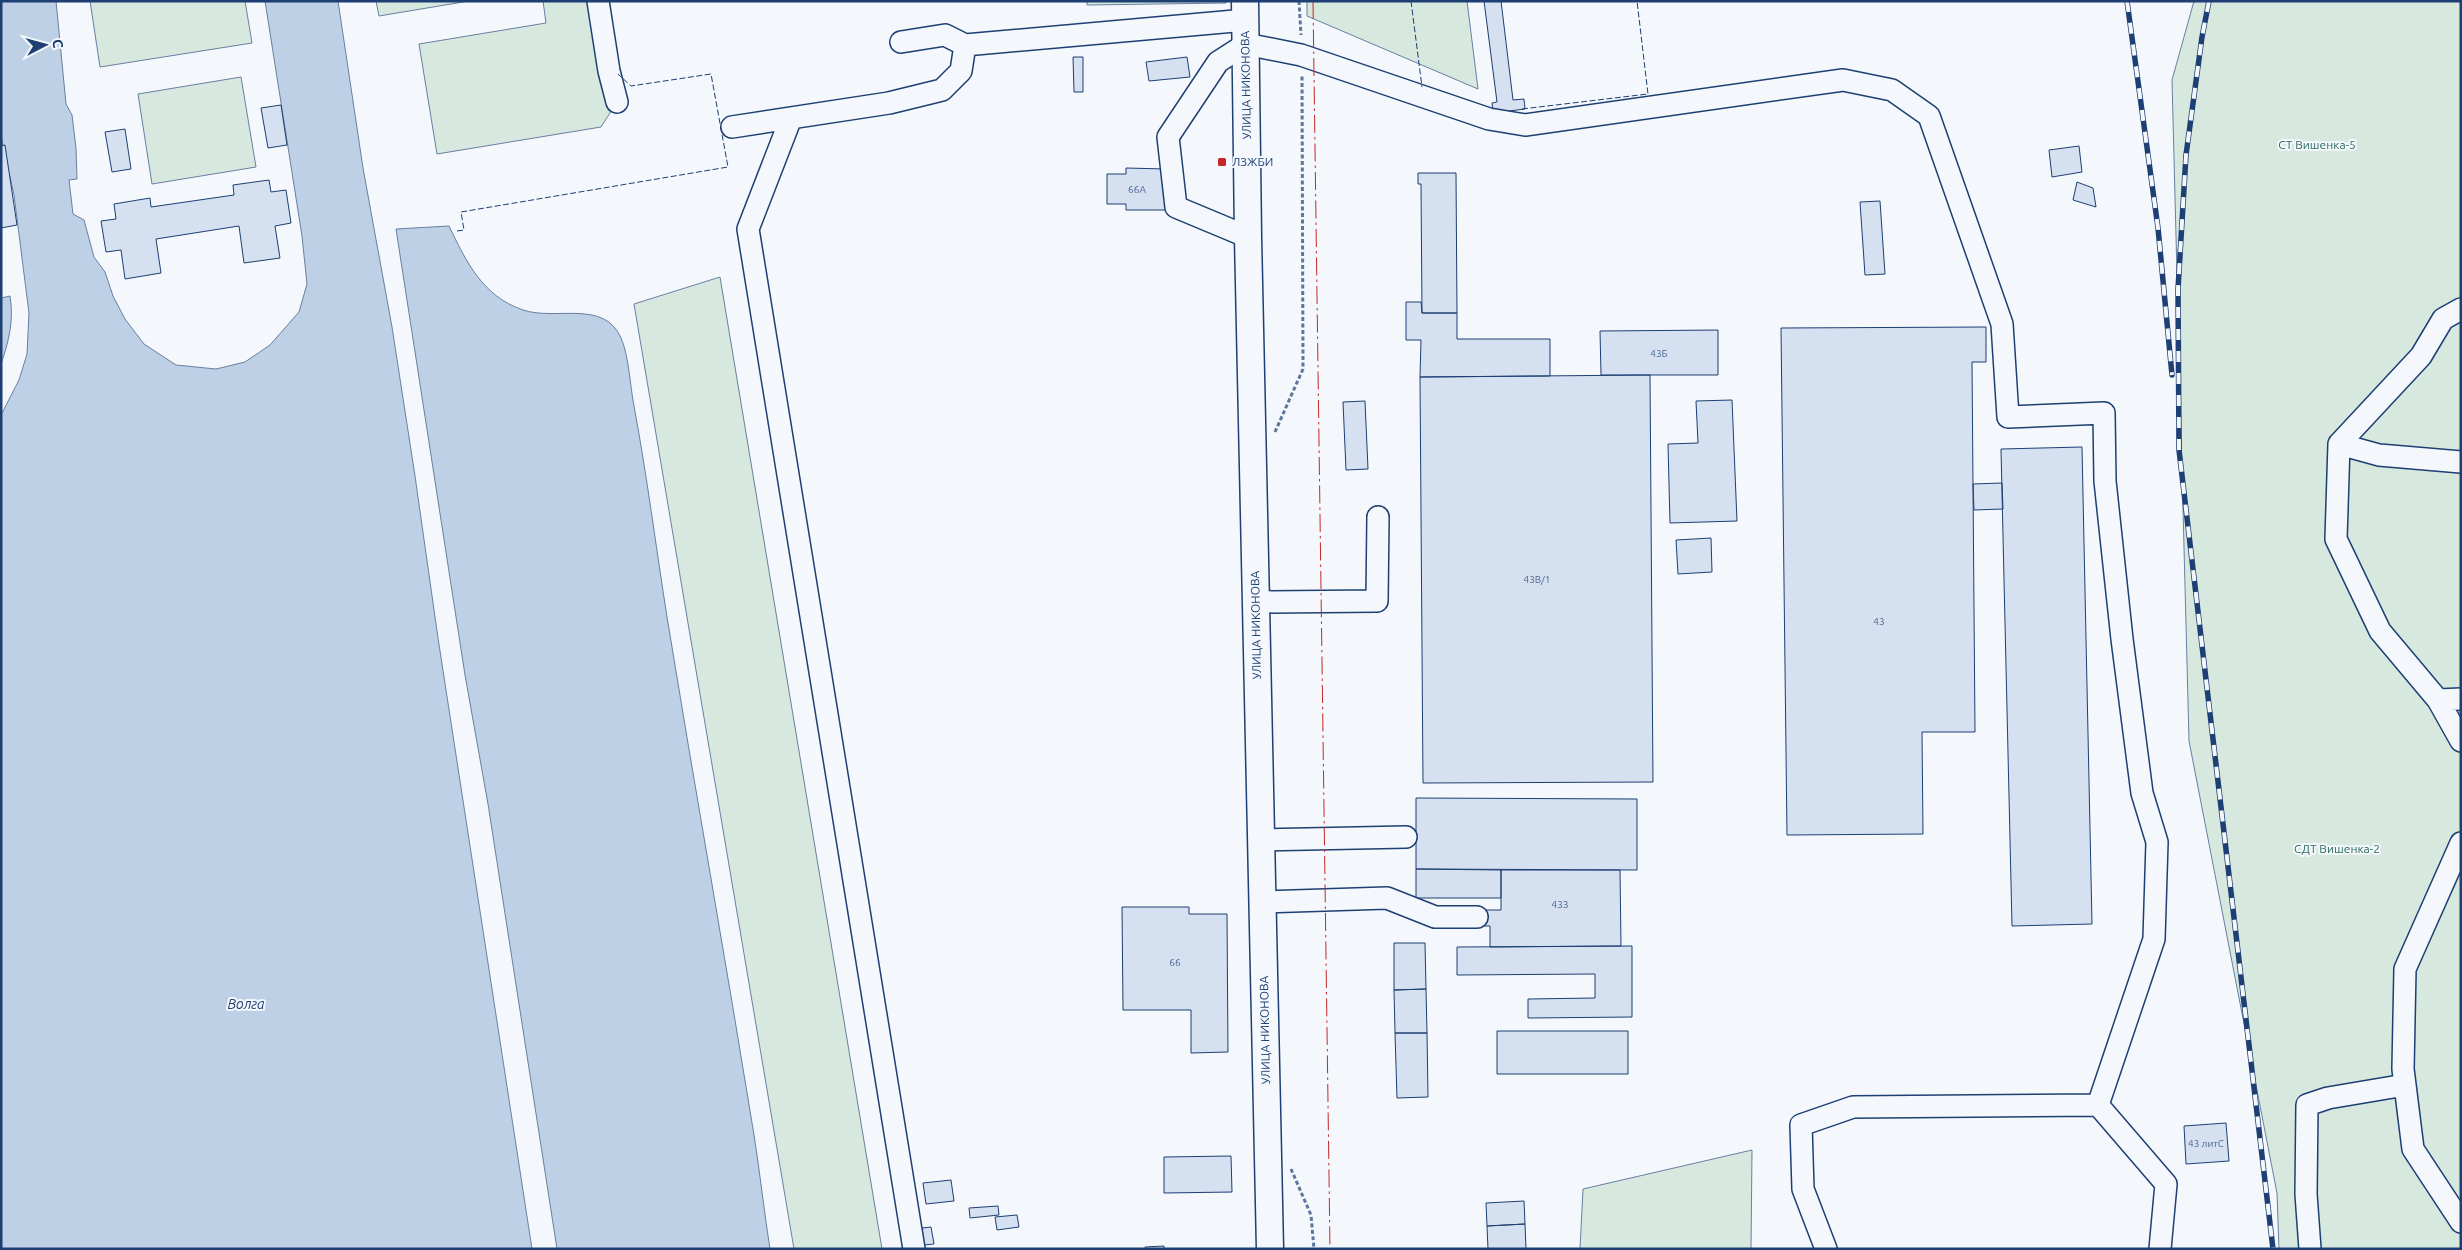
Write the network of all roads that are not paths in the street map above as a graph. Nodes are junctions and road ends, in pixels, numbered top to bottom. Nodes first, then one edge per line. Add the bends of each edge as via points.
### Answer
1 (598, 1) edge
2 (1246, 22) edge
3 (901, 42) dead end
4 (965, 45) junction
5 (617, 102) dead end
6 (791, 118) junction
7 (732, 128) dead end
8 (1248, 237) junction
9 (2461, 310) edge
10 (2339, 444) junction
11 (2461, 462) edge
12 (1378, 517) dead end
13 (1256, 602) junction
14 (2461, 699) edge
15 (2438, 700) junction
16 (2461, 741) edge
17 (1406, 837) dead end
18 (1261, 840) junction
19 (2461, 844) edge
20 (1262, 902) junction
21 (1477, 917) dead end
22 (2406, 1085) junction
23 (2098, 1105) junction
24 (2460, 1226) edge
25 (914, 1249) edge
26 (1270, 1249) edge
27 (1826, 1249) edge
28 (2160, 1249) edge
29 (2310, 1249) edge

1 - 5 street
2 - 4 street
2 - 8 main road, УЛИЦА НИКОНОВА
2 - 8 street via 1168,137 1176,207
2 - 23 street via 1302,55 1489,119 1525,124 1843,80 1892,90 1929,116 2002,324 2008,417 2104,413 2105,481 2122,639 2142,793 2157,842 2154,939
3 - 4 street via 945,35
4 - 6 street via 961,71 942,90 889,103
6 - 7 street
6 - 25 street via 748,229
8 - 13 main road, УЛИЦА НИКОНОВА
9 - 10 street via 2443,319 2420,356
10 - 11 street via 2379,456
10 - 15 street via 2336,539 2380,631
12 - 13 street via 1377,601
13 - 18 main road, УЛИЦА НИКОНОВА
14 - 15 street
15 - 16 street
17 - 18 street
18 - 20 main road, УЛИЦА НИКОНОВА
19 - 22 street via 2406,969 2403,1069
20 - 21 street via 1387,898 1435,917
20 - 26 main road, УЛИЦА НИКОНОВА
22 - 24 street via 2413,1149
22 - 29 street via 2328,1098 2307,1105 2306,1194
23 - 27 street via 1854,1107 1801,1125 1803,1189
23 - 28 street via 2166,1184

